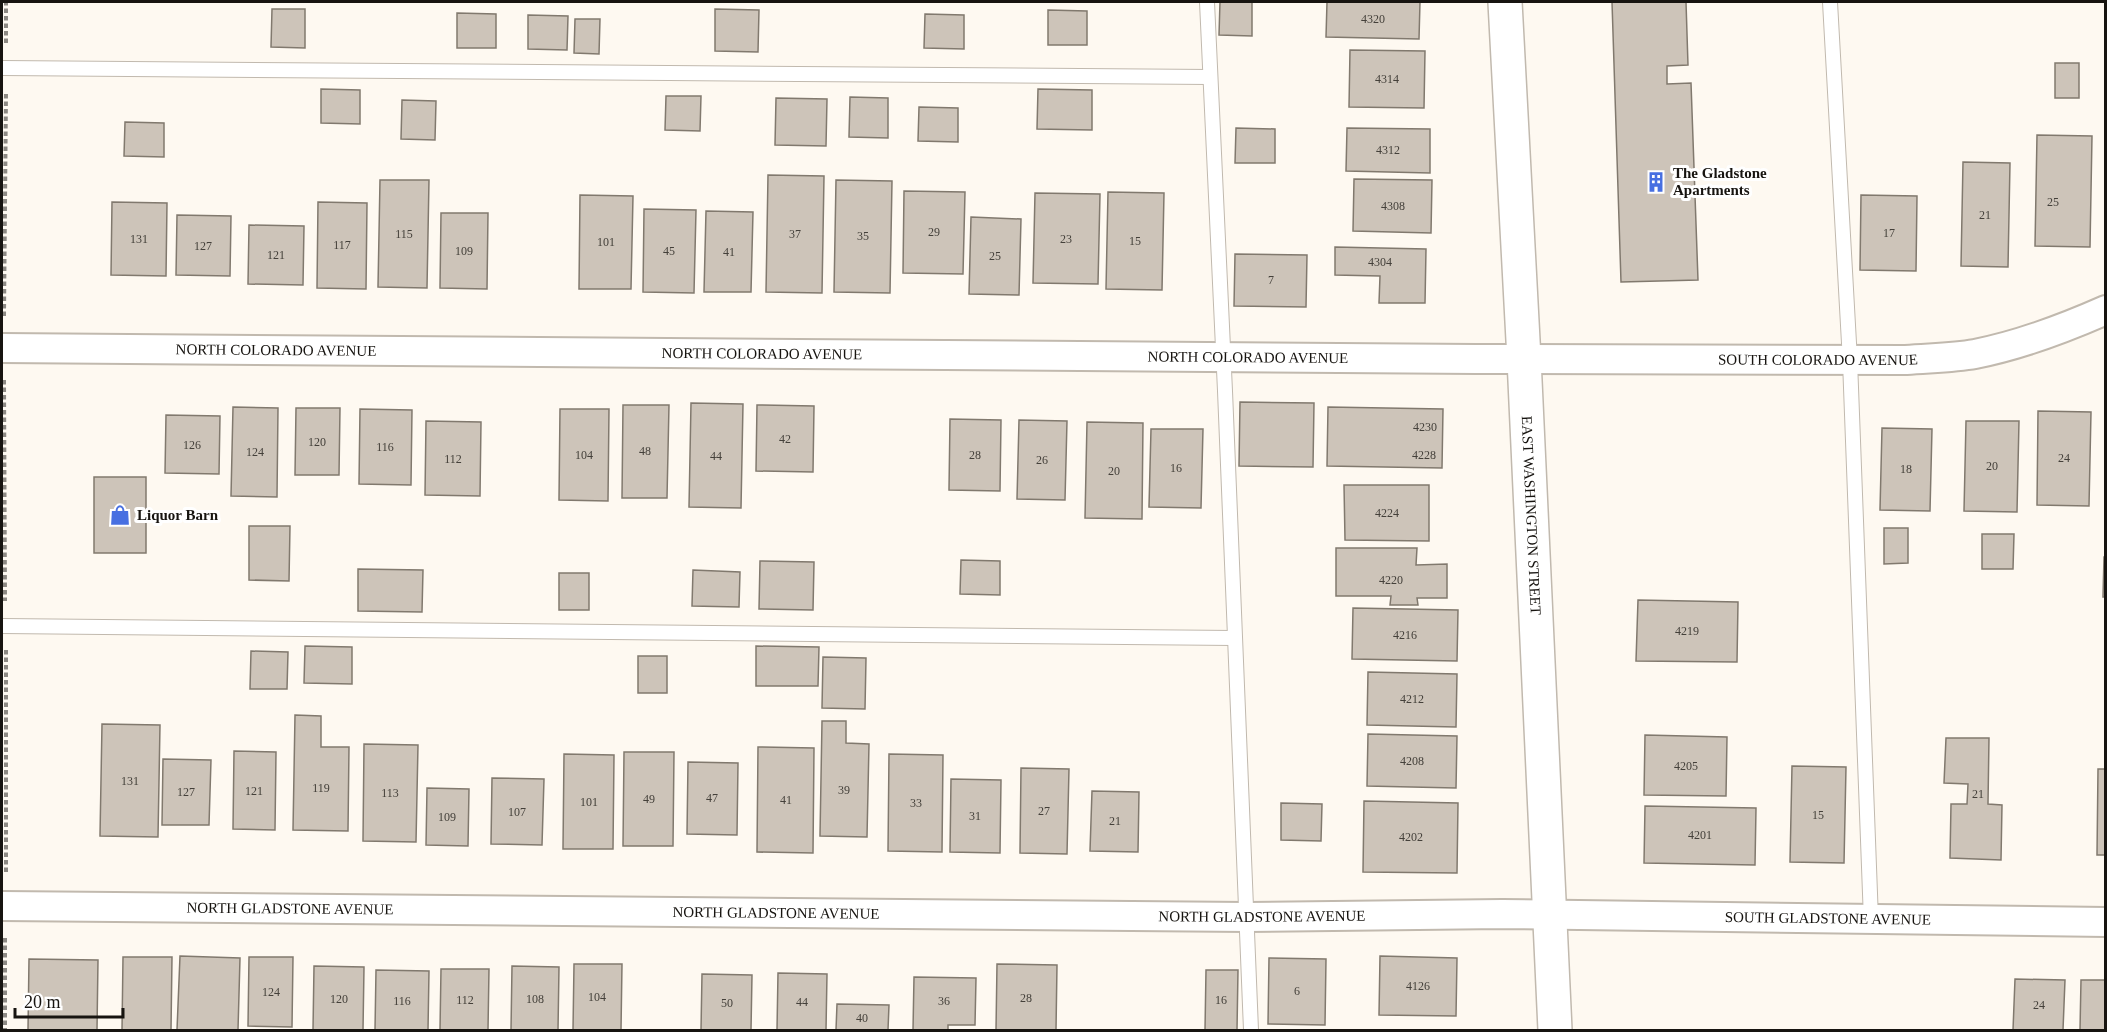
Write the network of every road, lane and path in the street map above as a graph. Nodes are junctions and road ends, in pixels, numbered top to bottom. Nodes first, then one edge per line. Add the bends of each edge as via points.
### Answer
1 (6, 2) edge
2 (1207, 2) edge
3 (1505, 2) edge
4 (1830, 2) edge
5 (6, 54) dead end
6 (2, 68) edge
7 (1209, 77) junction
8 (6, 87) dead end
9 (2106, 310) edge
10 (4, 315) dead end
11 (2, 348) edge
12 (1223, 357) junction
13 (1524, 359) junction
14 (1850, 361) junction
15 (4, 377) dead end
16 (5, 602) dead end
17 (2, 626) edge
18 (1234, 638) junction
19 (6, 643) dead end
20 (6, 872) dead end
21 (2, 906) edge
22 (1549, 916) junction
23 (1247, 917) junction
24 (1871, 920) junction
25 (2106, 922) edge
26 (5, 934) dead end
27 (5, 1030) edge
28 (1251, 1030) edge
29 (1555, 1030) edge

1 - 5 path
2 - 7 lane
3 - 13 main road, EAST WASHINGTON STREET
4 - 14 lane
6 - 7 lane
7 - 12 lane
8 - 10 path
9 - 14 street, SOUTH COLORADO AVENUE via 2038,338 1973,354
11 - 12 street, NORTH COLORADO AVENUE
12 - 13 street, NORTH COLORADO AVENUE
12 - 18 lane
13 - 14 street, SOUTH COLORADO AVENUE
13 - 22 main road, EAST WASHINGTON STREET
14 - 24 lane
15 - 16 path
17 - 18 lane
18 - 23 lane
19 - 20 path
21 - 23 street, NORTH GLADSTONE AVENUE
22 - 23 street, NORTH GLADSTONE AVENUE
22 - 24 street, SOUTH GLADSTONE AVENUE
22 - 29 main road, EAST WASHINGTON STREET
23 - 28 lane
24 - 25 street, SOUTH GLADSTONE AVENUE
26 - 27 path

